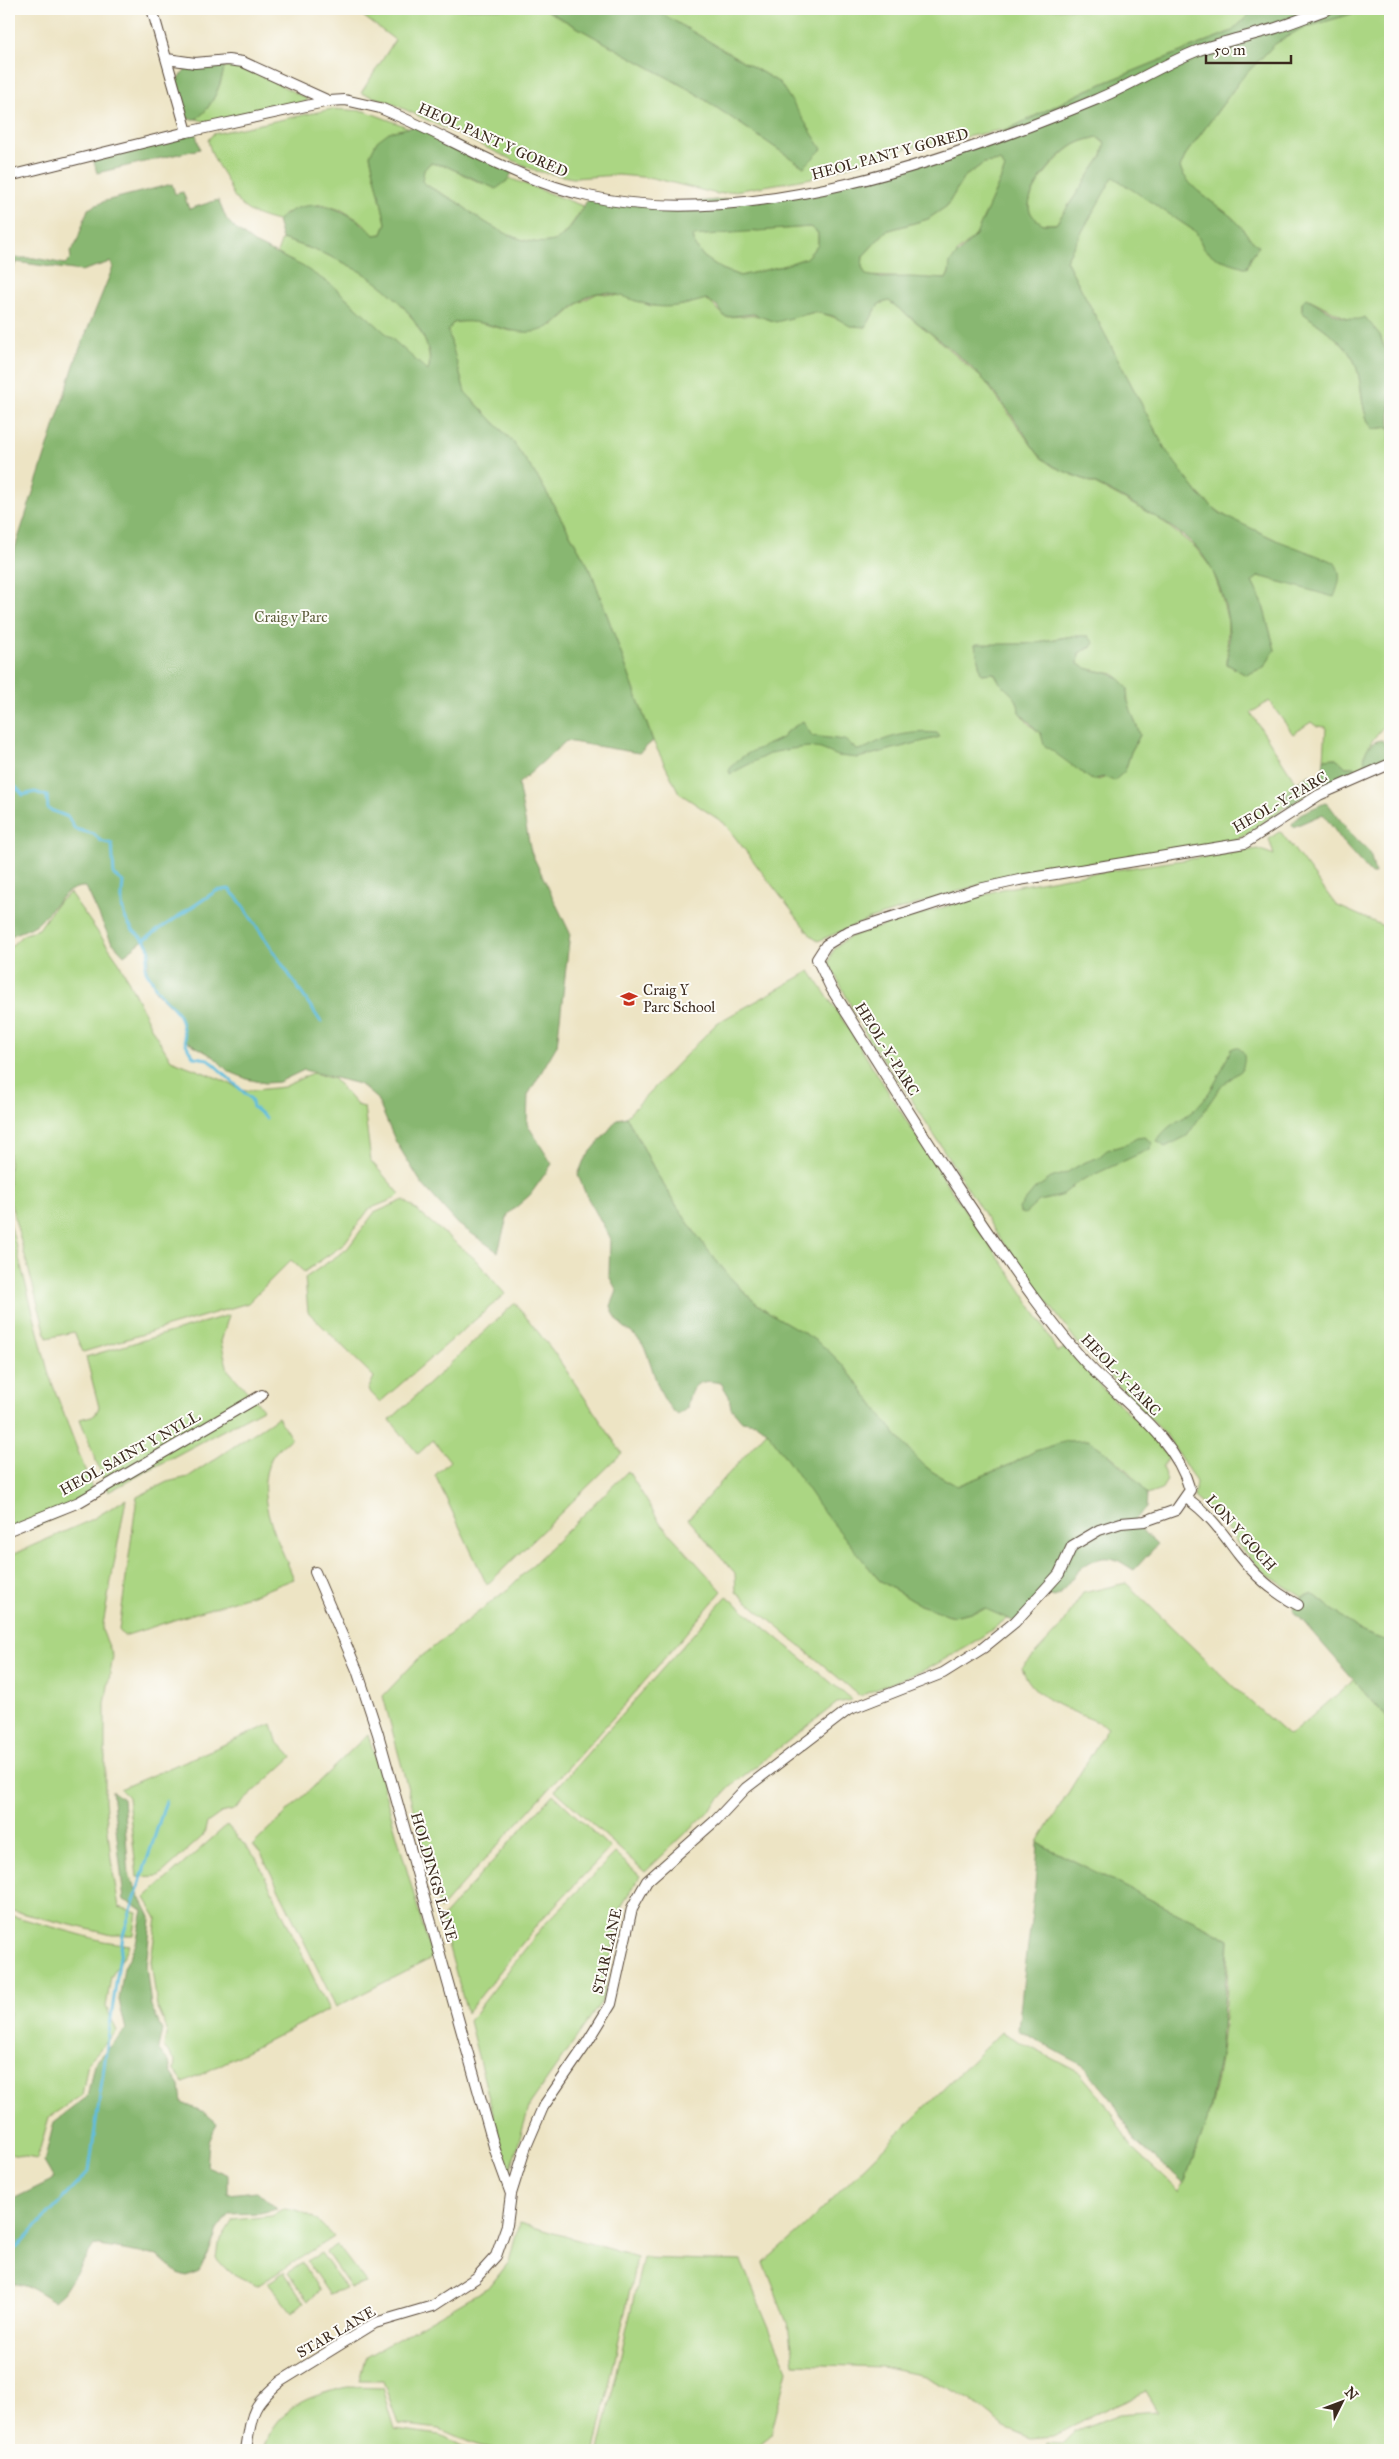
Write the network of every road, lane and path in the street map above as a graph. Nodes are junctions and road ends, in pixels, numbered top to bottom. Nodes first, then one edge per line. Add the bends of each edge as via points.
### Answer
1 (152, 9) edge
2 (1328, 9) edge
3 (167, 59) junction
4 (329, 101) junction
5 (186, 132) junction
6 (9, 176) edge
7 (1390, 764) edge
8 (262, 1395) dead end
9 (1186, 1498) junction
10 (9, 1530) edge
11 (316, 1572) dead end
12 (1298, 1605) dead end
13 (511, 2194) junction
14 (246, 2450) edge

1 - 3 street
2 - 4 street, HEOL PANT Y GORED via 1200,50 1097,100 973,147 836,187 737,203 660,205 589,196 514,170 380,108 353,101
3 - 4 street via 195,63 243,62
3 - 5 street
4 - 5 street, HEOL PANT Y GORED
5 - 6 street, HEOL PANT Y GORED
7 - 9 street, HEOL-Y-PARC via 1318,795 1245,843 979,889 849,931 826,945 817,959 947,1173 1035,1298 1087,1364 1171,1451 1190,1490
8 - 10 street, HEOL SAINT Y NYLL via 78,1502
9 - 12 street, LON Y GOCH via 1203,1510 1253,1571
9 - 13 street, STAR LANE via 1176,1510 1146,1521 1121,1523 1098,1530 1072,1546 1059,1574 1015,1622 984,1648 943,1673 848,1710 746,1788 716,1820 647,1881 632,1908 611,2004 542,2107 524,2149
11 - 13 street, HOLDINGS LANE via 357,1670 378,1734 495,2150
13 - 14 street, STAR LANE via 507,2225 496,2256 476,2278 433,2306 375,2323 281,2381 268,2392 252,2414

